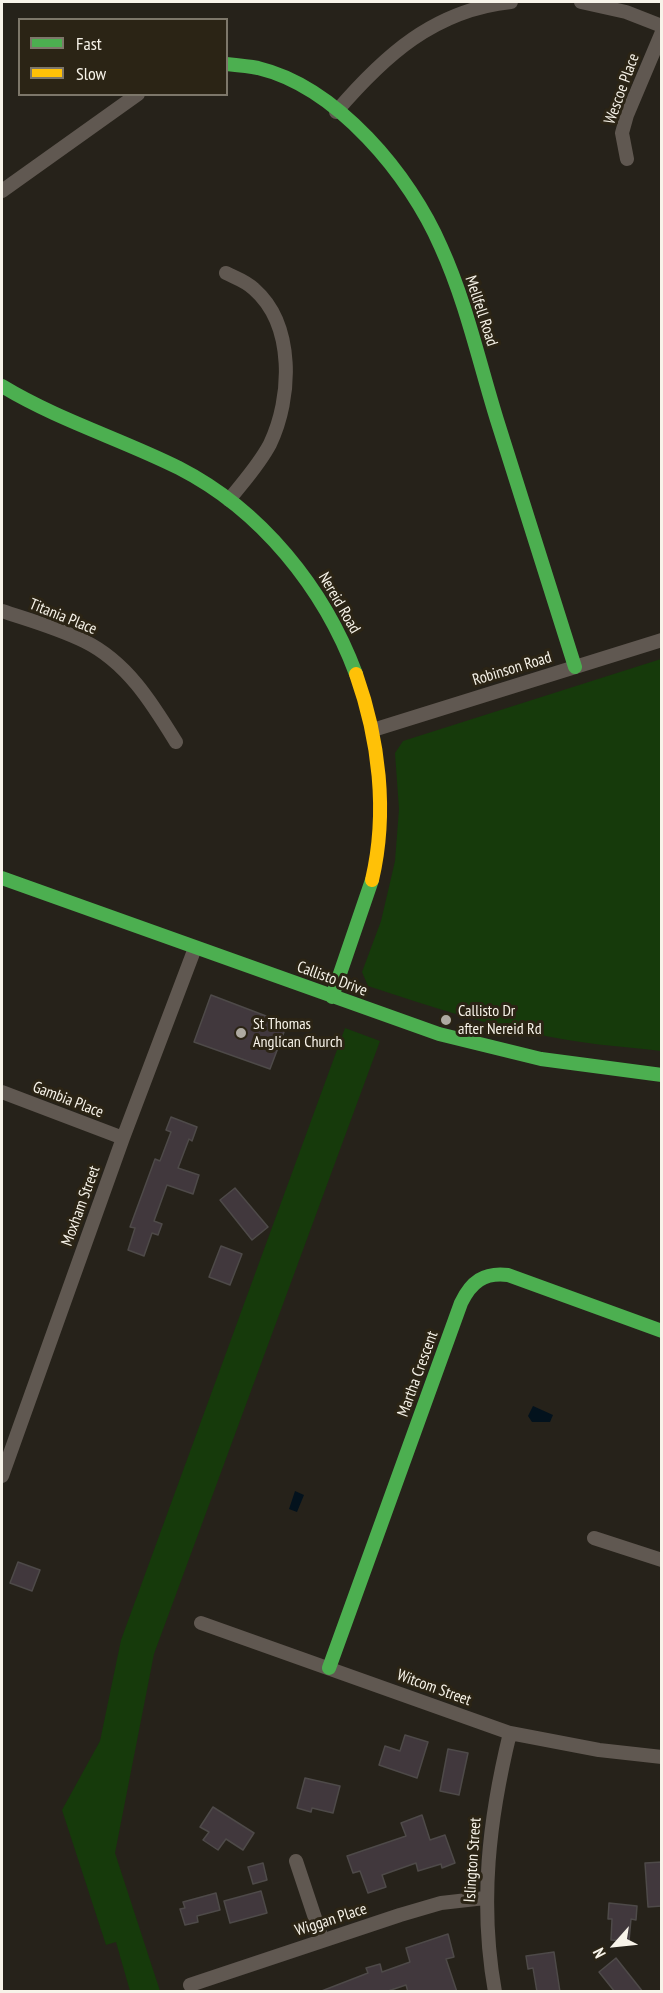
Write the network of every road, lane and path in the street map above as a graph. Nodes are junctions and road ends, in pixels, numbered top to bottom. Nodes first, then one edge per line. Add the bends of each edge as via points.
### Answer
1 (511, 2) edge
2 (581, 2) edge
3 (662, 26) edge
4 (662, 32) edge
5 (228, 64) edge
6 (135, 96) edge
7 (336, 112) junction
8 (627, 159) dead end
9 (2, 191) edge
10 (226, 273) dead end
11 (2, 386) edge
12 (229, 500) junction
13 (2, 611) edge
14 (662, 640) edge
15 (575, 667) junction
16 (373, 730) junction
17 (176, 742) dead end
18 (2, 878) edge
19 (195, 948) junction
20 (332, 997) junction
21 (662, 1075) edge
22 (2, 1092) edge
23 (123, 1138) junction
24 (662, 1331) edge
25 (2, 1476) edge
26 (594, 1538) dead end
27 (662, 1560) edge
28 (201, 1623) dead end
29 (329, 1668) junction
30 (510, 1733) junction
31 (662, 1757) edge
32 (296, 1861) dead end
33 (485, 1898) junction
34 (322, 1939) junction
35 (190, 1985) dead end
36 (495, 1992) edge

1 - 7 street via 459,15 410,40 369,73
2 - 3 street via 626,12
4 - 8 street, Wescoe Place via 622,133
5 - 7 street, Mellfell Road via 274,73 306,89
6 - 9 street
7 - 15 street, Mellfell Road via 382,155 409,189 445,257
10 - 12 street via 255,289 271,310 283,345 285,372 283,405 273,437
11 - 12 street, Nereid Road via 57,418 171,464
12 - 16 street, Nereid Road via 284,550 325,607 352,665
13 - 17 street, Titania Place via 79,638 111,658 143,691
14 - 15 street, Robinson Road
15 - 16 street, Robinson Road
16 - 20 street, Nereid Road via 380,795 375,868
18 - 19 street, Callisto Drive
19 - 20 street, Callisto Drive
19 - 23 street, Moxham Street
20 - 21 street, Callisto Drive via 498,1050
22 - 23 street, Gambia Place
23 - 25 street, Moxham Street
24 - 29 street, Martha Crescent via 508,1275 489,1274 470,1287 460,1304
26 - 27 street
28 - 29 street, Witcom Street
29 - 30 street, Witcom Street
30 - 31 street, Witcom Street
30 - 33 street, Islington Street via 495,1800
32 - 34 street
33 - 34 street, Wiggan Place via 441,1903
33 - 36 street, Islington Street
34 - 35 street, Wiggan Place

